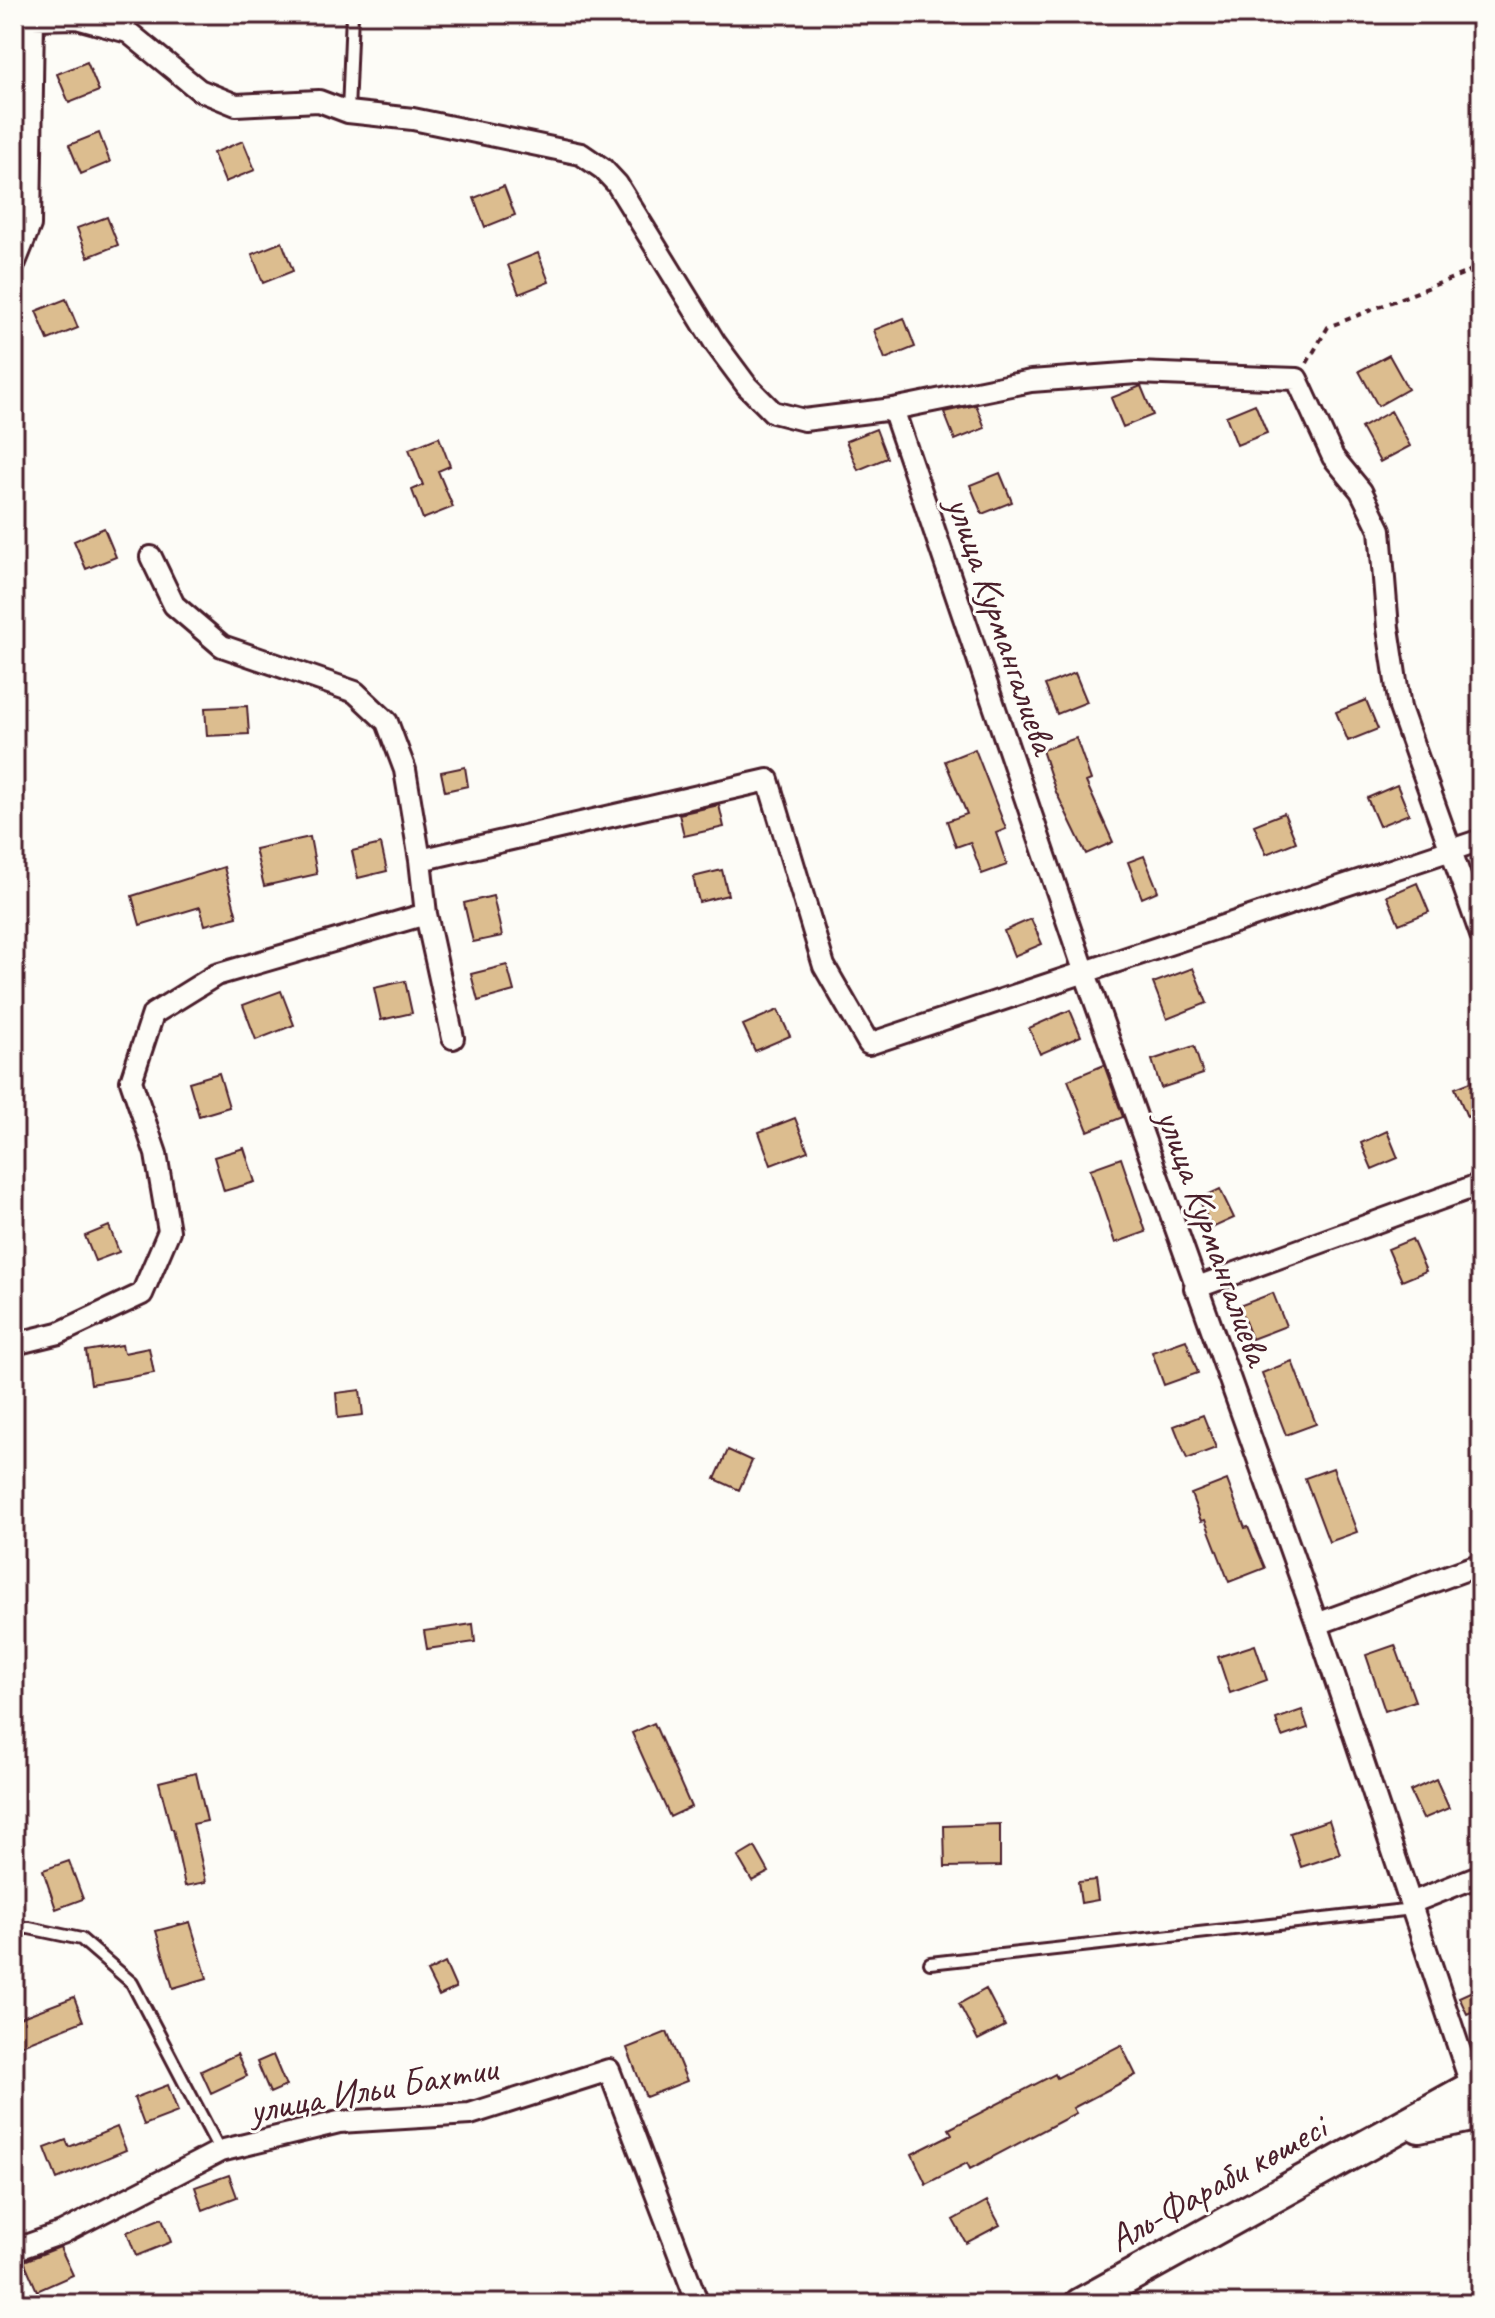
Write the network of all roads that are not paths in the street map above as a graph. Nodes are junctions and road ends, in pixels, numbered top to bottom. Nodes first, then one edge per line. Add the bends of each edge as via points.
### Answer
1 (352, 14) edge
2 (33, 16) edge
3 (348, 112) junction
4 (14, 265) edge
5 (893, 409) junction
6 (151, 557) dead end
7 (1481, 840) edge
8 (1452, 851) junction
9 (420, 860) junction
10 (426, 914) junction
11 (1481, 935) edge
12 (1085, 973) junction
13 (453, 1038) dead end
14 (1481, 1184) edge
15 (1195, 1288) junction
16 (14, 1344) edge
17 (1481, 1564) edge
18 (1317, 1624) junction
19 (1481, 1875) edge
20 (1412, 1906) junction
21 (14, 1928) edge
22 (930, 1963) dead end
23 (1478, 2095) edge
24 (220, 2151) junction
25 (14, 2250) edge
26 (698, 2304) edge
27 (1080, 2304) edge

1 - 3 lane
2 - 3 street via 77,18 128,32 199,90 236,105 319,101
2 - 4 street via 30,225
3 - 5 street via 413,119 581,154 617,184 715,343 773,412 804,420
5 - 8 street via 1046,380 1137,373 1297,379 1333,457 1361,491 1380,530 1400,708
5 - 12 street, улица Курмангалиева
6 - 9 street via 174,605 222,646 355,692 387,722 405,770
7 - 8 street
8 - 11 street
8 - 12 street
9 - 10 street
9 - 12 street via 768,780 824,966 869,1044
10 - 13 street
10 - 16 street via 216,975 153,1014 131,1081 156,1154 169,1231 142,1294 59,1333
12 - 15 street, улица Курмангалиева
14 - 15 street
15 - 18 street, улица Курмангалиева
17 - 18 street
18 - 20 street, улица Курмангалиева
19 - 20 street
20 - 22 lane
20 - 23 street, улица Курмангалиева
21 - 24 lane via 81,1939 132,1983
23 - 27 main road, Аль-Фараби көшесі via 1393,2132
24 - 25 street, улица Ильи Бахтии via 62,2233
24 - 26 street, улица Ильи Бахтии via 339,2122 470,2114 609,2070

